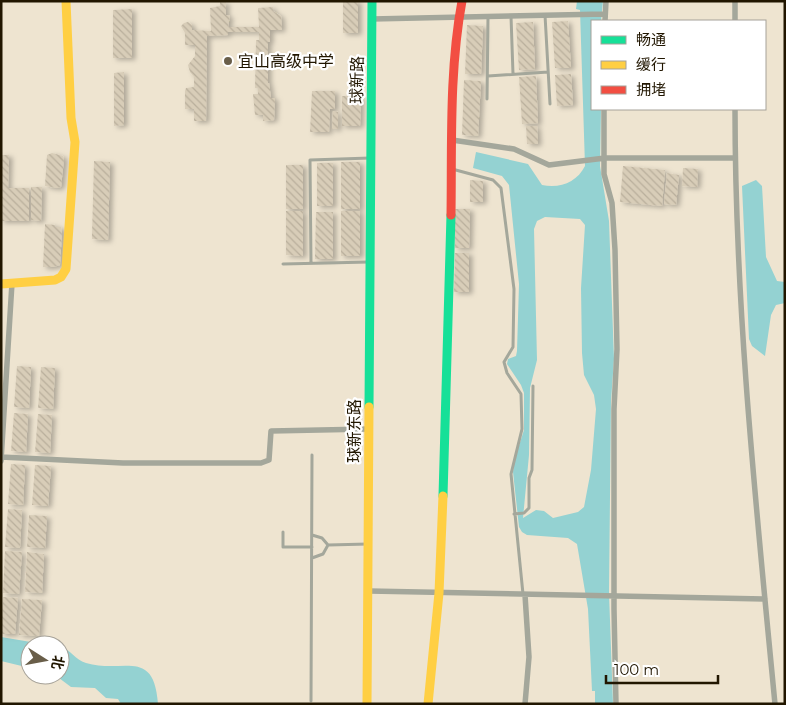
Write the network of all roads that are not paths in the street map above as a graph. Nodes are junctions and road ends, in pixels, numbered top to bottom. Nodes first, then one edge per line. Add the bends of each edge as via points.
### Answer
1 (66, 1) edge
2 (372, 1) edge
3 (462, 1) edge
4 (606, 1) edge
5 (735, 1) edge
6 (545, 14) junction
7 (604, 14) junction
8 (488, 16) junction
9 (511, 16) junction
10 (459, 17) junction
11 (372, 19) junction
12 (605, 20) edge
13 (736, 20) edge
14 (548, 72) junction
15 (513, 74) junction
16 (488, 76) junction
17 (487, 99) dead end
18 (550, 104) dead end
19 (604, 110) edge
20 (735, 110) edge
21 (452, 140) junction
22 (371, 158) junction
23 (603, 158) junction
24 (735, 158) junction
25 (451, 168) junction
26 (370, 262) junction
27 (311, 263) junction
28 (283, 264) dead end
29 (1, 284) edge
30 (12, 284) junction
31 (533, 386) dead end
32 (369, 429) junction
33 (312, 455) dead end
34 (1, 457) edge
35 (1, 461) edge
36 (516, 514) junction
37 (283, 532) dead end
38 (312, 535) junction
39 (370, 544) junction
40 (328, 545) junction
41 (312, 547) junction
42 (312, 558) junction
43 (369, 591) junction
44 (439, 592) junction
45 (524, 595) junction
46 (613, 597) junction
47 (765, 600) junction
48 (311, 701) dead end
49 (367, 704) edge
50 (428, 704) edge
51 (525, 704) edge
52 (616, 704) edge
53 (775, 704) edge

1 - 30 street via 70,118 75,142 66,269 56,280
2 - 11 street, 球新路
3 - 10 street
4 - 7 street
5 - 13 street
6 - 7 street
6 - 9 street
6 - 14 lane
7 - 12 street
8 - 9 street
8 - 10 street
8 - 16 lane
9 - 15 lane
10 - 11 street
10 - 21 street
11 - 22 street, 球新路
14 - 15 lane
14 - 18 lane
15 - 16 lane
16 - 17 lane
19 - 23 street
20 - 24 street
21 - 23 street via 514,149 545,165
21 - 25 street
22 - 26 street, 球新东路
22 - 27 lane via 310,160
23 - 24 street
23 - 46 street via 612,203 616,250
24 - 47 street via 746,360
25 - 36 lane via 493,180 501,188 514,289 513,347 504,362 507,373 521,394 522,429 511,474
25 - 44 street
26 - 27 lane
26 - 32 street, 球新东路
27 - 28 lane
29 - 30 street
30 - 34 street
31 - 36 lane via 529,508
32 - 34 street via 271,431 270,460 261,463 123,463
32 - 39 street, 球新东路
33 - 38 lane
34 - 35 street
36 - 45 lane
37 - 41 lane via 283,547
38 - 40 lane via 322,538
38 - 41 lane
39 - 40 lane
39 - 43 street, 球新东路
40 - 42 lane via 323,554
41 - 42 lane
42 - 48 lane
43 - 44 street
43 - 49 street, 球新东路
44 - 45 street
44 - 50 street
45 - 46 street
45 - 51 street via 529,657
46 - 47 street
46 - 52 street
47 - 53 street

